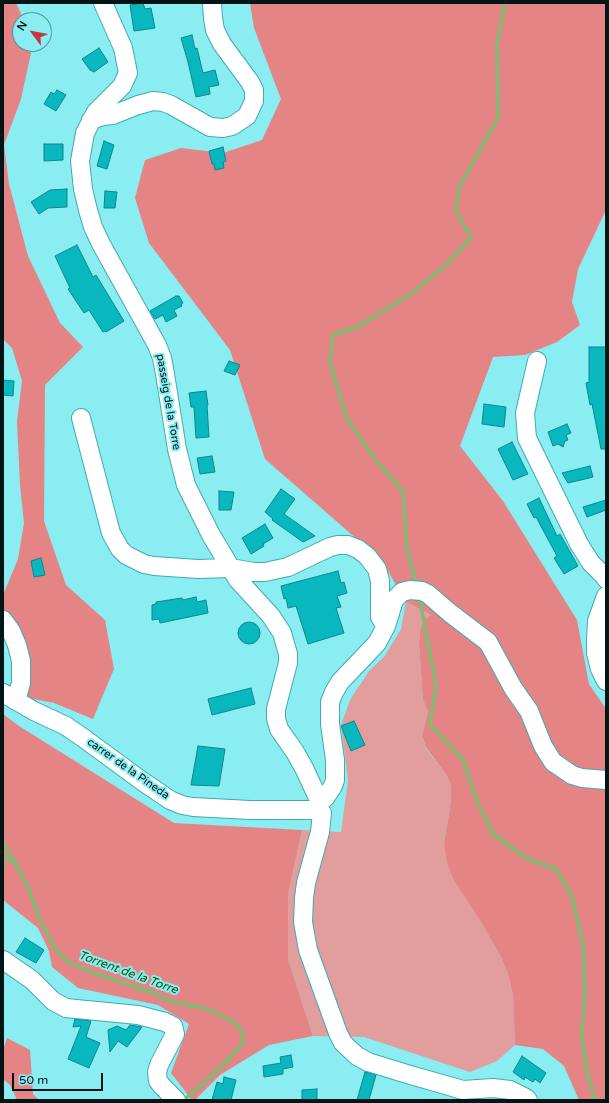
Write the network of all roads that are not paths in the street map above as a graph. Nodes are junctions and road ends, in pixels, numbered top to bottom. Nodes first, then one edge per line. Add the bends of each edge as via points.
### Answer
1 (103, 3) edge
2 (212, 3) edge
3 (91, 120) junction
4 (537, 361) dead end
5 (82, 418) dead end
6 (230, 568) junction
7 (606, 579) edge
8 (606, 596) edge
9 (3, 620) edge
10 (386, 626) junction
11 (606, 681) edge
12 (9, 697) edge
13 (606, 780) edge
14 (319, 804) junction
15 (3, 960) edge
16 (158, 1081) junction
17 (174, 1098) edge
18 (154, 1100) edge
19 (528, 1100) edge

1 - 3 street, passeig de la Torre via 123,48 128,73 122,86
2 - 3 street via 215,30 254,90 254,101 247,116 232,126 210,127 171,105 152,101 114,115
3 - 6 street, passeig de la Torre via 85,133 80,161 83,189 93,227 157,345 186,485
4 - 7 street via 525,413 527,438 579,544 591,563
5 - 6 street via 111,533 120,549 134,560 154,566
6 - 10 street via 254,572 276,570 330,547 343,544 353,546 367,556 377,569 380,581 380,617
6 - 14 street, passeig de la Torre via 271,616 282,633 288,663 276,709 276,720 304,768
8 - 11 street via 597,622 596,653
9 - 12 street via 11,631 21,660 21,683
10 - 13 street via 394,600 402,592 415,590 428,594 488,642 513,688 529,711 543,746 553,762 572,775
10 - 14 street via 371,651 340,682 330,702 335,780
12 - 14 street, carrer de la Pineda via 34,712 66,726 142,781 182,805 250,810
14 - 19 street via 320,832 306,883 303,922 308,950 343,1043 368,1062 463,1090 510,1090
15 - 16 street via 32,980 53,1001 66,1008 138,1015 173,1026 175,1034 156,1072
16 - 17 street
16 - 18 street

